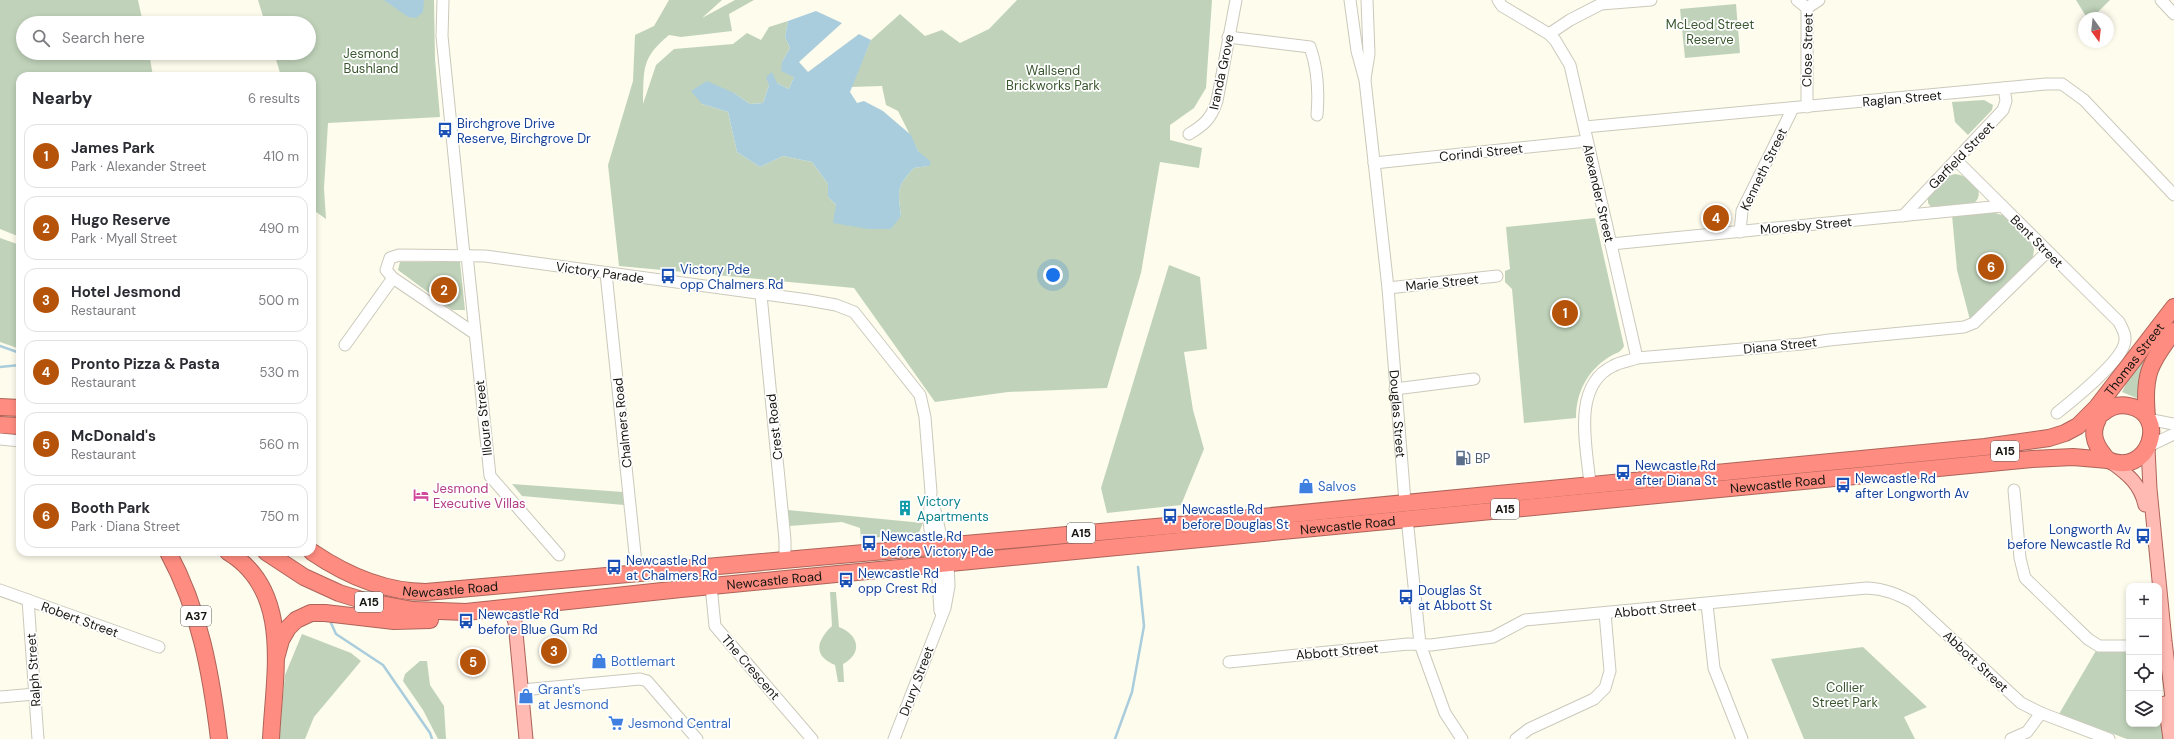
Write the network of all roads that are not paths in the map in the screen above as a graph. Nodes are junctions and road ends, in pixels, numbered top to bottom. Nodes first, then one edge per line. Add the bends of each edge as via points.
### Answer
1 (443, 0) edge
2 (1236, 0) edge
3 (1350, 0) edge
4 (1357, 0) edge
5 (1367, 0) edge
6 (1498, 0) edge
7 (1651, 0) edge
8 (1797, 0) edge
9 (1819, 0) edge
10 (2161, 0) edge
11 (1807, 8) junction
12 (2174, 14) edge
13 (1549, 34) junction
14 (1228, 37) junction
15 (1368, 44) junction
16 (1365, 80) junction
17 (2004, 88) junction
18 (1807, 107) junction
19 (1793, 108) junction
20 (1317, 114) dead end
21 (1585, 127) junction
22 (1189, 134) dead end
23 (1587, 141) junction
24 (1956, 160) junction
25 (1374, 163) junction
26 (2174, 195) edge
27 (2002, 206) junction
28 (1903, 216) junction
29 (1740, 232) junction
30 (1611, 244) junction
31 (2047, 252) junction
32 (466, 255) junction
33 (606, 273) junction
34 (1497, 276) dead end
35 (393, 278) junction
36 (1388, 288) junction
37 (761, 295) junction
38 (2174, 307) edge
39 (2119, 322) joint
40 (2174, 331) edge
41 (474, 333) junction
42 (345, 345) dead end
43 (1636, 358) junction
44 (1474, 379) dead end
45 (1395, 389) junction
46 (0, 407) edge
47 (16, 408) edge
48 (2057, 413) dead end
49 (2098, 414) junction
50 (2147, 418) junction
51 (2174, 424) edge
52 (0, 425) edge
53 (16, 426) edge
54 (2174, 434) edge
55 (0, 439) edge
56 (16, 441) edge
57 (2149, 447) junction
58 (2109, 461) junction
59 (1590, 484) junction
60 (2014, 490) dead end
61 (1405, 502) junction
62 (1407, 518) junction
63 (938, 545) junction
64 (316, 554) edge
65 (559, 555) dead end
66 (170, 556) edge
67 (233, 556) edge
68 (272, 556) edge
69 (785, 559) junction
70 (942, 564) junction
71 (637, 573) junction
72 (2153, 583) edge
73 (508, 585) junction
74 (711, 586) junction
75 (0, 590) edge
76 (28, 600) junction
77 (1707, 604) junction
78 (510, 608) junction
79 (461, 612) junction
80 (1605, 613) junction
81 (2166, 642) edge
82 (1420, 644) junction
83 (2126, 646) edge
84 (159, 647) dead end
85 (276, 658) junction
86 (1229, 662) dead end
87 (522, 690) junction
88 (35, 694) junction
89 (0, 697) edge
90 (2041, 713) junction
91 (2174, 714) edge
92 (38, 739) edge
93 (219, 739) edge
94 (271, 739) edge
95 (519, 739) edge
96 (526, 739) edge
97 (697, 739) edge
98 (812, 739) edge
99 (894, 739) edge
100 (1462, 739) edge
101 (1516, 739) edge
102 (1742, 739) edge
103 (2012, 739) edge
104 (2109, 739) edge
105 (2170, 739) edge

1 - 32 street, Illoura Street via 442,36
2 - 14 street, Iranda Grove
3 - 16 street, Douglas Street via 1357,51
4 - 15 street
5 - 15 street, Douglas Street
6 - 13 street via 1502,6
7 - 13 street via 1601,4
8 - 11 street
9 - 11 street, Close Street
10 - 12 street
11 - 18 street, Close Street
13 - 21 street, Alexander Street via 1570,65
14 - 20 street via 1310,47 1315,60 1319,89
14 - 22 street, Iranda Grove via 1213,114 1203,125
15 - 16 street, Douglas Street
16 - 25 street, Douglas Street
17 - 18 street, Raglan Street
17 - 24 street, Garfield Street via 2006,101 2003,110
17 - 26 street, Raglan Street via 2062,84 2069,88 2084,100
18 - 19 street, Raglan Street
19 - 21 street, Raglan Street
19 - 29 street, Kenneth Street via 1742,212
21 - 23 street, Alexander Street
23 - 25 street, Corindi Street
23 - 30 street, Alexander Street
24 - 27 street, Bent Street
24 - 28 street, Garfield Street
25 - 36 street, Douglas Street
27 - 28 street, Moresby Street
27 - 31 street, Bent Street
28 - 29 street, Moresby Street
29 - 30 street, Moresby Street
30 - 43 street, Alexander Street
31 - 39 street, Bent Street
31 - 43 street, Diana Street via 1974,323 1964,327
32 - 33 street, Victory Parade
32 - 35 street, Victory Parade via 395,256 389,259 386,266 387,272
32 - 41 street, Illoura Street
33 - 37 street, Victory Parade
33 - 71 street, Chalmers Road
34 - 36 street, Marie Street
35 - 41 street
35 - 42 street
36 - 45 street, Douglas Street
37 - 63 street, Victory Parade via 836,305 854,312 920,395 925,417 930,492
37 - 69 street, Crest Road
38 - 49 highway, Thomas Street / A15
39 - 48 street, Thomas Street via 2125,334 2124,346 2120,353 2092,383
40 - 50 highway, Thomas Street via 2154,358 2148,371 2145,385
41 - 65 street, Illoura Street via 490,476
43 - 59 street, Diana Street via 1612,366 1595,380 1586,400
44 - 45 street
45 - 61 street, Douglas Street
46 - 47 highway
49 - 50 highway, A15 via 2117,406 2128,406 2140,410
49 - 58 highway, A15 via 2094,438 2097,447
49 - 59 highway, Newcastle Road / A15 via 2071,430 2048,438 1904,456
50 - 51 street
50 - 57 highway via 2152,433
52 - 53 highway
54 - 57 street
55 - 56 street
57 - 58 highway, A15 via 2131,462
57 - 81 main road via 2149,475
58 - 62 highway, Newcastle Road / A15 via 2073,457 2032,459
58 - 72 main road via 2134,480 2142,493 2146,506
59 - 61 highway, Newcastle Road / A15
60 - 83 street via 2020,558 2026,578 2088,639 2099,646
61 - 62 highway, Douglas Street
61 - 63 highway, Newcastle Road / A15
62 - 70 highway, Newcastle Road / A15
62 - 82 street, Douglas Street
63 - 69 highway, Newcastle Road / A15
63 - 70 highway
64 - 73 highway, Newcastle Road / A15 via 356,577 378,586 403,591 426,592
66 - 93 highway, A37 via 185,586 205,647
67 - 85 highway via 248,567 263,586 269,599 274,622
68 - 79 highway, Newcastle Road / A15 via 304,577 354,598 399,609
69 - 71 highway, Newcastle Road / A15
70 - 74 highway, Newcastle Road / A15
70 - 99 street, Drury Street via 938,623
71 - 73 highway, Newcastle Road / A15
73 - 78 highway
74 - 78 highway, Newcastle Road / A15
74 - 98 street, The Crescent via 716,626
75 - 76 street, Robert Street
76 - 84 street, Robert Street
76 - 88 street, Ralph Street
77 - 80 street, Abbott Street
77 - 90 street, Abbott Street via 1867,588 1895,593 1912,602 2021,703
77 - 102 street via 1714,668
78 - 79 highway, Newcastle Road / A15
78 - 87 main road via 515,622
78 - 95 main road via 507,622
79 - 85 highway via 454,618 416,621 311,613 296,620 288,628 281,640
80 - 82 street, Abbott Street via 1525,620 1493,637 1431,645
80 - 101 street via 1610,671 1605,688 1594,699 1529,729
81 - 91 main road
81 - 105 main road
82 - 86 street, Abbott Street
82 - 100 street, Douglas Street via 1446,713
85 - 94 highway
87 - 96 main road
87 - 97 street via 640,678 646,681
88 - 89 street
88 - 92 street, Ralph Street
90 - 103 street via 2027,732
90 - 104 street, Abbott Street

